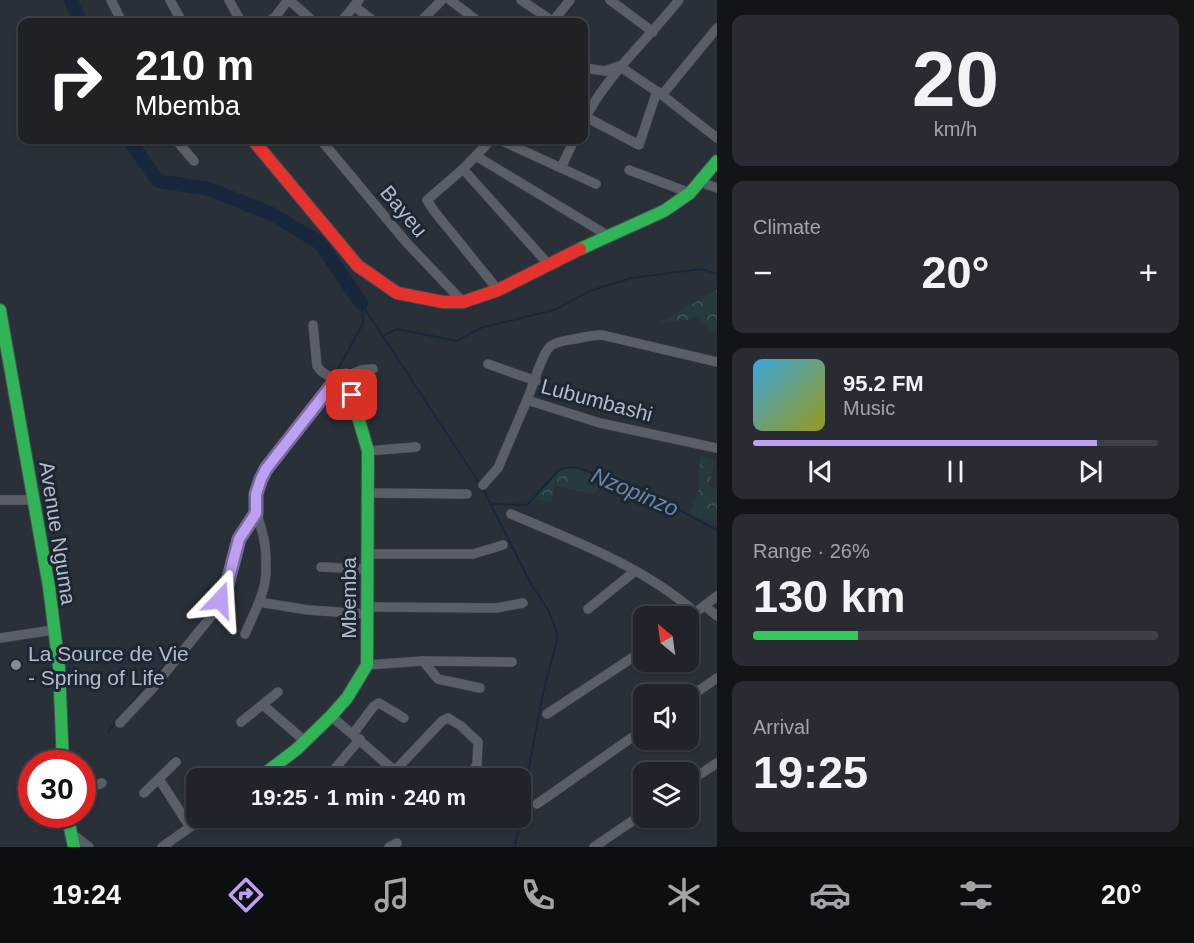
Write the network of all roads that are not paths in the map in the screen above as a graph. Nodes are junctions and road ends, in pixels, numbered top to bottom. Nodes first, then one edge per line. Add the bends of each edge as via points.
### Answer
1 (111, 0) edge
2 (170, 0) edge
3 (229, 0) edge
4 (289, 0) edge
5 (442, 0) edge
6 (450, 0) edge
7 (521, 0) edge
8 (570, 0) edge
9 (610, 0) edge
10 (679, 0) edge
11 (357, 3) edge
12 (120, 18) edge
13 (180, 18) edge
14 (239, 18) edge
15 (277, 18) edge
16 (309, 18) edge
17 (344, 18) edge
18 (371, 18) edge
19 (424, 18) edge
20 (474, 18) edge
21 (548, 18) edge
22 (557, 18) edge
23 (717, 28) edge
24 (653, 32) junction
25 (619, 66) junction
26 (588, 69) edge
27 (660, 93) junction
28 (588, 112) edge
29 (588, 120) edge
30 (717, 138) edge
31 (179, 144) edge
32 (255, 144) edge
33 (324, 144) edge
34 (487, 144) edge
35 (509, 144) edge
36 (572, 144) edge
37 (476, 156) junction
38 (194, 161) dead end
39 (717, 161) edge
40 (561, 168) junction
41 (463, 169) junction
42 (629, 170) dead end
43 (700, 182) junction
44 (596, 184) dead end
45 (717, 188) edge
46 (690, 193) junction
47 (607, 235) junction
48 (549, 265) junction
49 (498, 290) junction
50 (463, 302) junction
51 (0, 310) edge
52 (313, 326) dead end
53 (717, 362) edge
54 (488, 364) dead end
55 (373, 369) dead end
56 (336, 377) junction
57 (536, 381) junction
58 (527, 400) junction
59 (416, 447) dead end
60 (717, 448) edge
61 (368, 451) junction
62 (483, 485) dead end
63 (368, 493) junction
64 (467, 494) dead end
65 (0, 500) edge
66 (33, 500) junction
67 (256, 513) junction
68 (512, 514) dead end
69 (503, 545) dead end
70 (368, 554) junction
71 (321, 567) dead end
72 (368, 569) junction
73 (636, 571) junction
74 (717, 596) edge
75 (259, 602) junction
76 (523, 603) dead end
77 (685, 606) edge
78 (705, 606) junction
79 (588, 609) dead end
80 (368, 610) junction
81 (699, 610) edge
82 (717, 616) edge
83 (53, 630) junction
84 (245, 634) dead end
85 (0, 638) edge
86 (633, 657) edge
87 (423, 661) junction
88 (512, 662) dead end
89 (367, 665) junction
90 (717, 678) edge
91 (480, 688) dead end
92 (699, 690) edge
93 (278, 692) dead end
94 (263, 705) junction
95 (547, 714) dead end
96 (331, 716) junction
97 (404, 718) dead end
98 (241, 722) dead end
99 (120, 723) dead end
100 (357, 737) junction
101 (633, 737) edge
102 (306, 742) junction
103 (63, 750) edge
104 (176, 762) dead end
105 (717, 763) edge
106 (272, 768) edge
107 (334, 768) edge
108 (392, 768) edge
109 (398, 768) edge
110 (475, 768) edge
111 (699, 775) edge
112 (159, 779) junction
113 (102, 783) dead end
114 (96, 785) edge
115 (144, 793) dead end
116 (537, 804) dead end
117 (633, 820) edge
118 (186, 821) edge
119 (70, 828) edge
120 (189, 828) edge
121 (71, 833) junction
122 (74, 847) edge
123 (89, 847) edge
124 (162, 847) edge
125 (594, 847) edge

1 - 12 street
2 - 13 street
3 - 14 street
4 - 15 street
4 - 16 street
5 - 19 street
6 - 20 street
7 - 21 street
8 - 22 street
9 - 24 street
10 - 24 street
11 - 17 street
11 - 18 street
23 - 27 street
24 - 25 street
25 - 26 street via 605,71
25 - 27 street
25 - 28 street
27 - 29 street via 639,145
27 - 30 street
31 - 38 street
32 - 50 street via 358,266 397,293
33 - 50 street, Bayeu via 406,242
34 - 37 street
35 - 40 street
36 - 40 street
37 - 41 street
37 - 47 street
39 - 43 street
40 - 44 street
41 - 48 street
41 - 49 street via 428,201
42 - 46 street
43 - 45 street
43 - 46 street
46 - 47 street via 664,211
47 - 48 street
48 - 49 street
49 - 50 street
51 - 66 street, Avenue Nguma
52 - 56 street via 318,366
53 - 57 street via 590,335 549,347
54 - 57 street
55 - 56 street
56 - 61 street, Mbemba
56 - 67 street via 266,469 256,494
57 - 58 street
58 - 60 street, Lubumbashi via 600,423
58 - 62 street, Lubumbashi via 498,468
59 - 61 street
61 - 63 street, Mbemba
63 - 64 street
63 - 70 street, Mbemba
65 - 66 street
66 - 83 street, Avenue Nguma
67 - 75 street via 265,547 266,576
67 - 99 street via 239,539 227,585 213,614
68 - 73 street
69 - 70 street via 473,554
70 - 72 street, Mbemba
71 - 72 street
72 - 80 street, Mbemba
73 - 77 street via 677,596
73 - 79 street
74 - 78 street
75 - 80 street via 308,610
75 - 84 street
76 - 80 street via 492,608
78 - 81 street
78 - 82 street
80 - 89 street, Mbemba
83 - 85 street
83 - 103 street, Avenue Nguma via 60,676
86 - 95 street
87 - 88 street
87 - 89 street
87 - 91 street via 438,679
89 - 96 street, Mbemba
90 - 92 street
93 - 94 street
94 - 98 street
94 - 102 street
96 - 100 street
96 - 102 street, Mbemba
97 - 100 street via 379,703
100 - 107 street
100 - 108 street
101 - 116 street
102 - 106 street, Mbemba
104 - 112 street
105 - 111 street
109 - 110 street via 448,718 478,742
112 - 115 street
112 - 118 street
113 - 114 street
117 - 125 street
119 - 121 street
120 - 124 street
121 - 122 street
121 - 123 street

